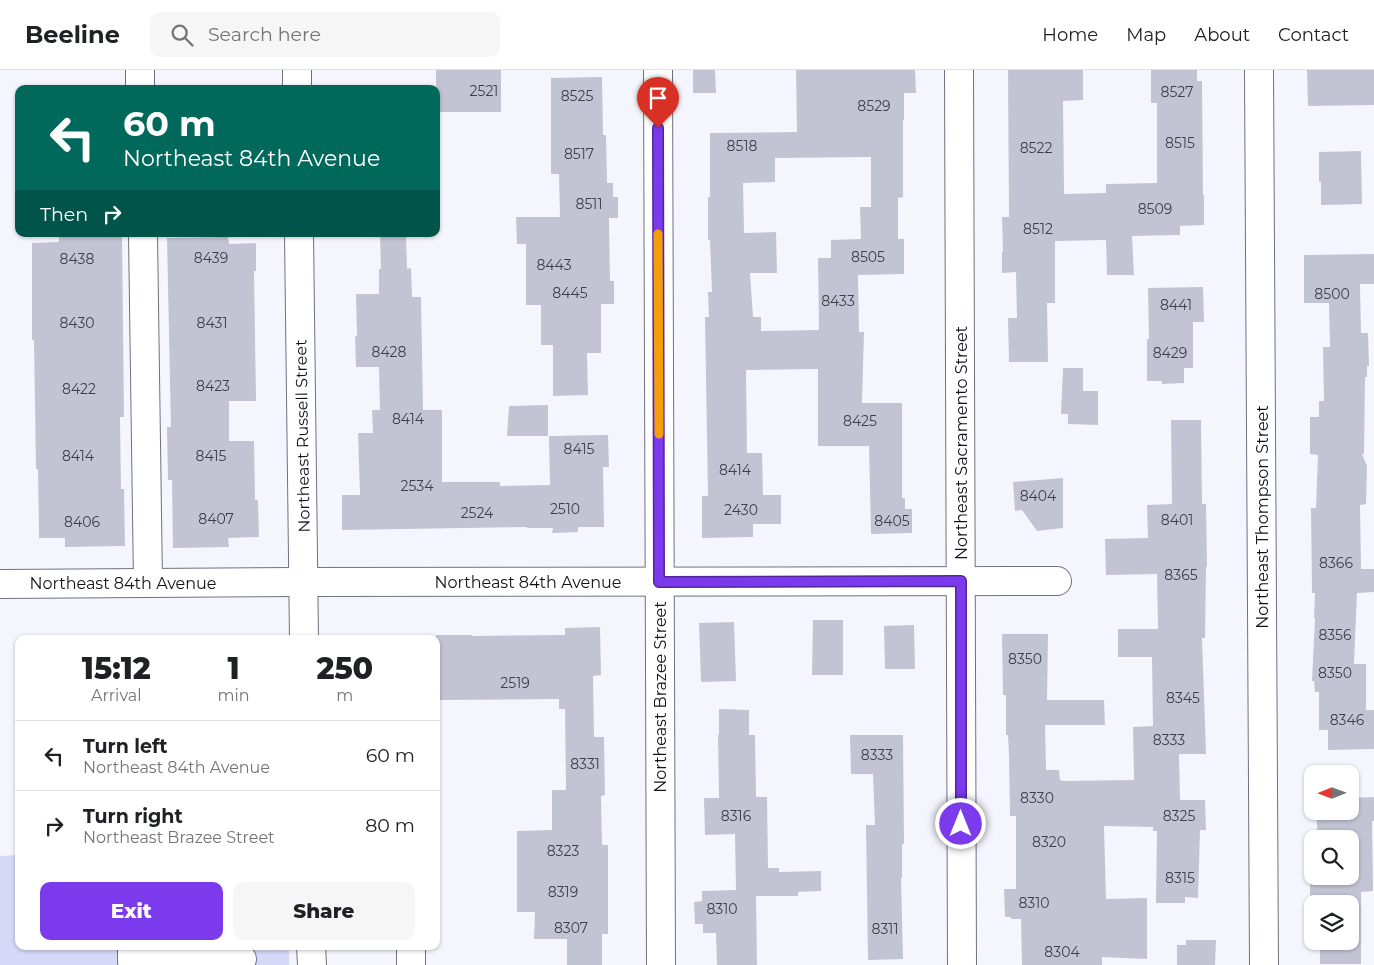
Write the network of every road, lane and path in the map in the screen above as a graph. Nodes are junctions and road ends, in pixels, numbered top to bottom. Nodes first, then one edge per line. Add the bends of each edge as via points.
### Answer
1 (140, 70) edge
2 (297, 70) edge
3 (658, 70) edge
4 (959, 70) edge
5 (1259, 70) edge
6 (140, 85) edge
7 (297, 85) edge
8 (143, 237) edge
9 (299, 237) edge
10 (961, 581) junction
11 (1057, 581) dead end
12 (303, 582) junction
13 (659, 582) junction
14 (148, 583) junction
15 (0, 584) edge
16 (304, 635) edge
17 (312, 950) edge
18 (410, 950) edge
19 (132, 957) edge
20 (242, 957) edge
21 (312, 965) edge
22 (411, 965) edge
23 (661, 965) edge
24 (962, 965) edge
25 (1264, 965) edge

1 - 6 street
2 - 7 street
3 - 13 street, Northeast Brazee Street
4 - 10 street, Northeast Sacramento Street
5 - 25 street, Northeast Thompson Street
8 - 14 street
9 - 12 street, Northeast Russell Street
10 - 11 street, Northeast 84th Avenue
10 - 13 street, Northeast 84th Avenue
10 - 24 street, Northeast Sacramento Street
12 - 13 street, Northeast 84th Avenue
12 - 14 street, Northeast 84th Avenue
12 - 16 street, Northeast Russell Street
13 - 23 street, Northeast Brazee Street
14 - 15 street, Northeast 84th Avenue
17 - 21 street
18 - 22 street
19 - 20 street

